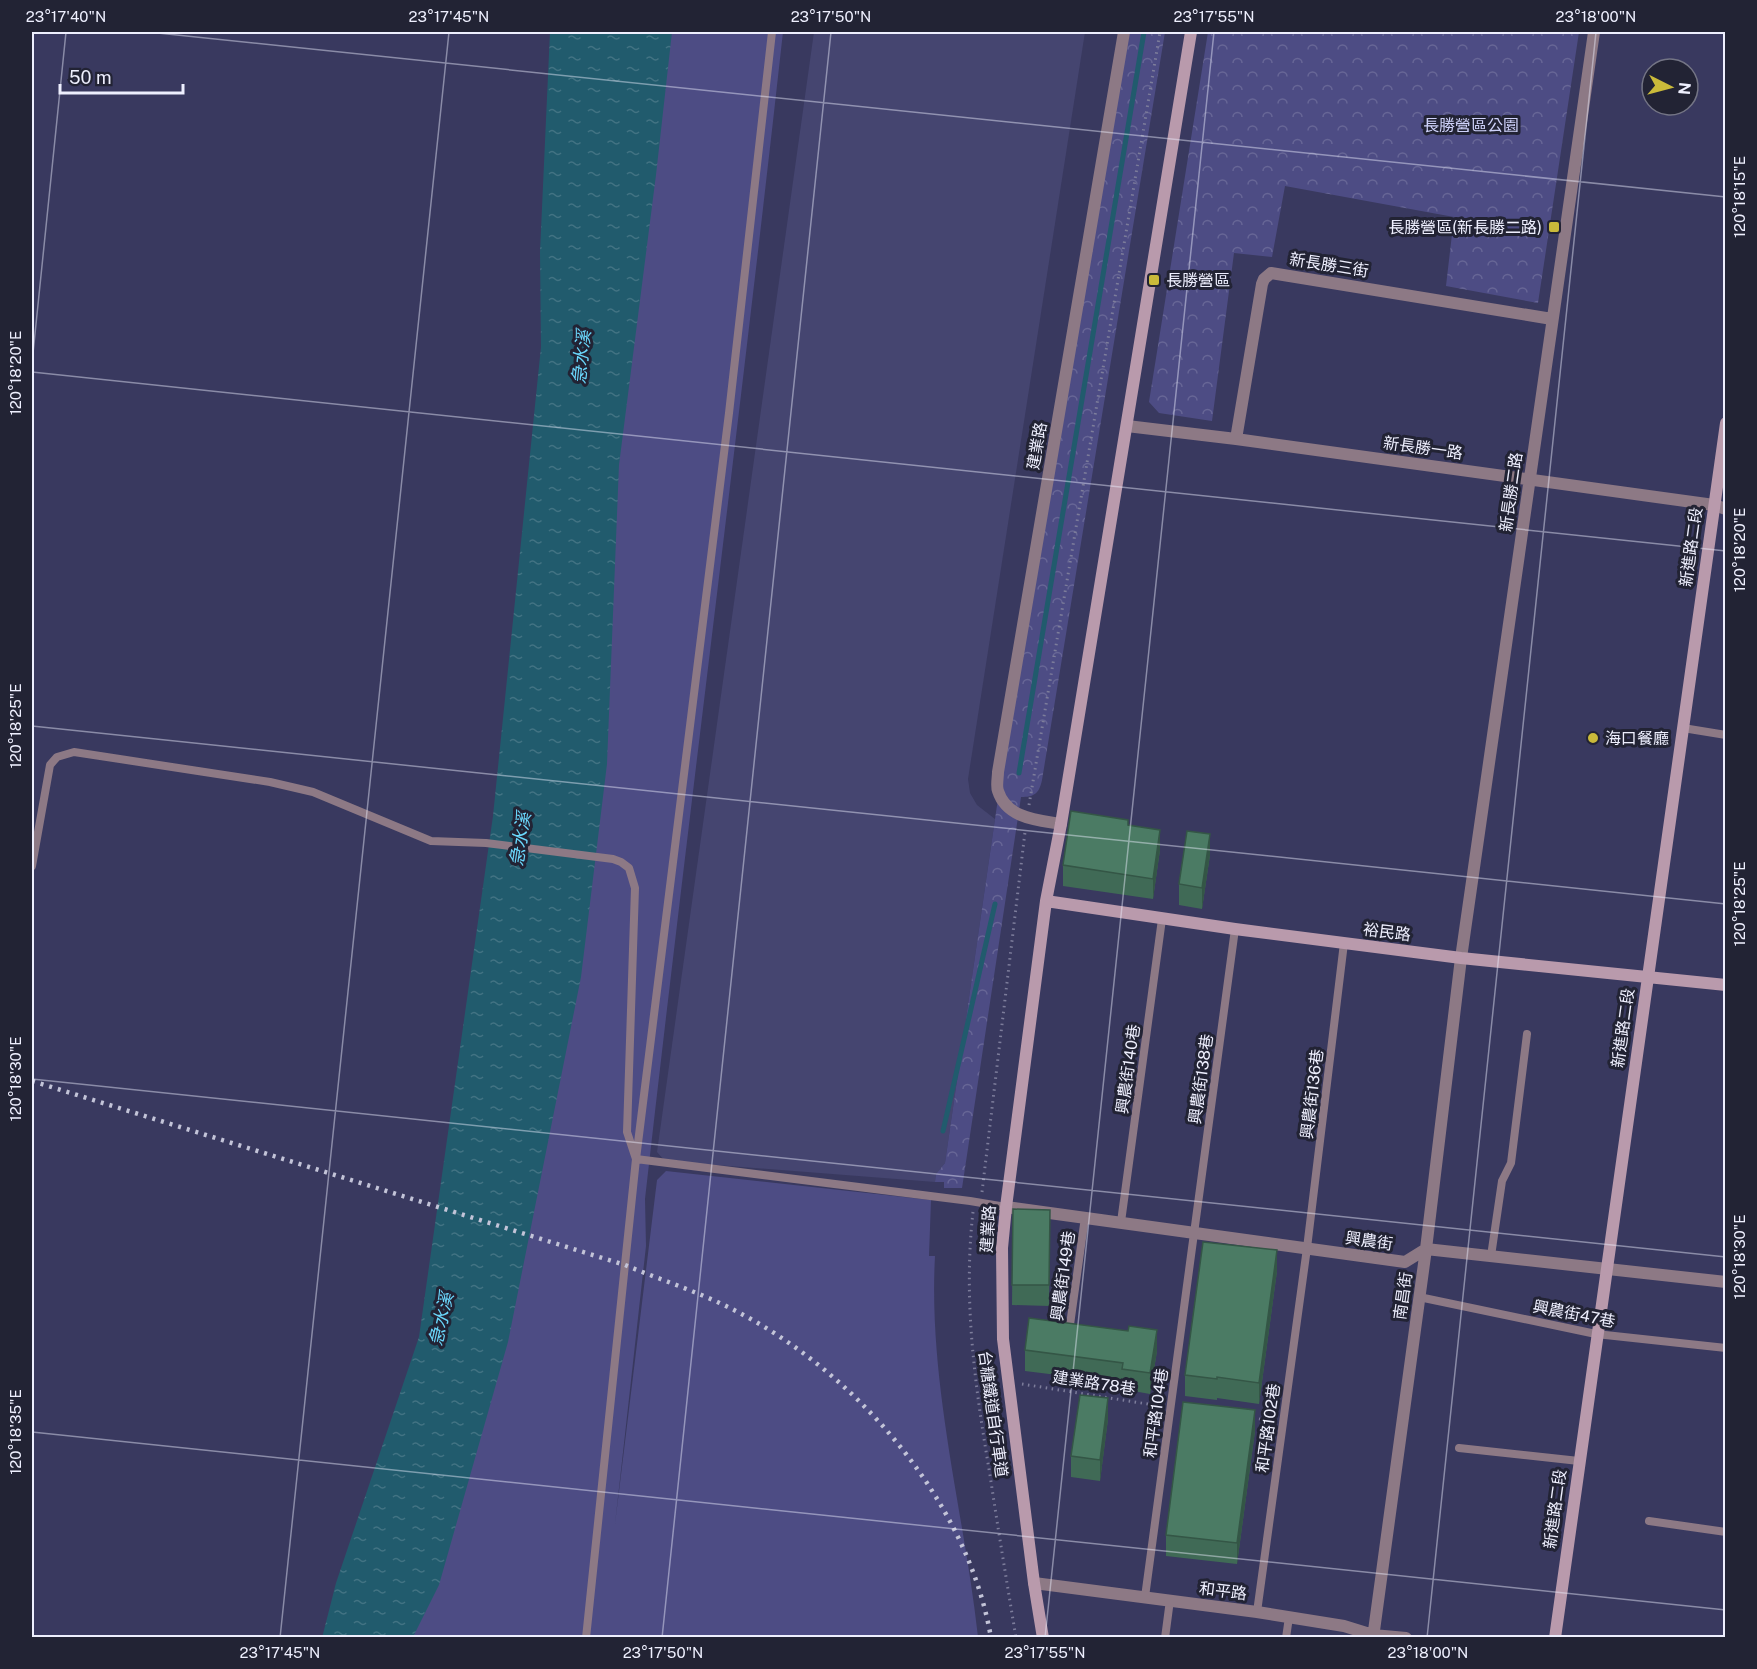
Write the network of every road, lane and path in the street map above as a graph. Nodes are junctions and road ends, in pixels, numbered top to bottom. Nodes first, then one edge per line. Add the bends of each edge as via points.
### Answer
1 (772, 32) edge
2 (1124, 32) edge
3 (1160, 32) edge
4 (1191, 32) edge
5 (1594, 32) edge
6 (1552, 319) junction
7 (1725, 423) edge
8 (1127, 426) junction
9 (1236, 439) junction
10 (1529, 479) junction
11 (1719, 507) edge
12 (1683, 728) junction
13 (1725, 735) edge
14 (1026, 819) junction
15 (1062, 825) junction
16 (32, 866) edge
17 (1046, 902) junction
18 (1162, 919) junction
19 (1235, 929) junction
20 (1344, 943) junction
21 (1461, 958) junction
22 (1647, 976) junction
23 (1725, 985) edge
24 (1527, 1034) dead end
25 (636, 1159) junction
26 (977, 1202) junction
27 (1006, 1207) junction
28 (1085, 1217) junction
29 (1121, 1222) junction
30 (1194, 1232) junction
31 (1307, 1248) junction
32 (1426, 1249) junction
33 (1491, 1256) junction
34 (1605, 1269) junction
35 (1725, 1282) edge
36 (1419, 1297) junction
37 (1596, 1334) junction
38 (1068, 1339) edge
39 (1725, 1348) edge
40 (1008, 1382) junction
41 (1170, 1407) junction
42 (1249, 1418) edge
43 (1282, 1422) junction
44 (1459, 1448) dead end
45 (1579, 1461) junction
46 (1649, 1521) dead end
47 (1725, 1532) edge
48 (1034, 1583) junction
49 (1145, 1597) junction
50 (1170, 1600) junction
51 (1257, 1612) junction
52 (1289, 1617) junction
53 (1373, 1636) edge
54 (586, 1638) edge
55 (1016, 1638) edge
56 (1043, 1638) edge
57 (1165, 1638) edge
58 (1286, 1638) edge
59 (1406, 1638) edge
60 (1555, 1638) edge

1 - 25 lane
2 - 14 street, 建業路 via 998,772 998,790 1003,801
3 - 14 path, 台糖鐵道自行車道
4 - 8 street, 建業路
5 - 6 street, 新長勝二路
6 - 9 street, 新長勝三街 via 1271,273 1262,284
6 - 10 street, 新長勝二路
7 - 11 street, 新進路二段
8 - 9 street, 新長勝一路
8 - 15 street, 建業路
9 - 10 street, 新長勝一路
10 - 11 street, 新長勝一路
10 - 21 street, 新長勝二路
11 - 12 street, 新進路二段
12 - 13 lane
12 - 22 street, 新進路二段
14 - 15 street, 建業路
14 - 26 path, 台糖鐵道自行車道
15 - 17 street, 建業路
16 - 25 lane via 50,765 57,757 74,752 313,792 431,841 486,843 621,862 629,868 635,888 627,1132
17 - 18 street, 裕民路
17 - 27 street, 建業路
18 - 19 street, 裕民路
18 - 29 lane, 興農街140巷
19 - 20 street, 裕民路
19 - 30 lane, 興農街138巷
20 - 21 street, 裕民路
20 - 31 lane, 興農街136巷
21 - 22 street, 裕民路
21 - 32 street, 南昌街
22 - 23 street, 裕民路
22 - 34 street, 新進路二段
24 - 33 lane via 1511,1163 1502,1181
25 - 26 lane
25 - 54 lane
26 - 27 lane
26 - 55 path, 台糖鐵道自行車道 via 970,1240 971,1345
27 - 28 street, 興農街
27 - 40 street, 建業路 via 1001,1294
28 - 29 street, 興農街
28 - 38 lane, 興農街149巷
29 - 30 street, 興農街
30 - 31 street, 興農街
30 - 41 lane, 和平路104巷
31 - 32 street, 興農街 via 1405,1262
31 - 43 lane, 和平路102巷
32 - 33 street
32 - 36 street, 南昌街
33 - 34 street
34 - 35 street
34 - 37 street, 新進路二段
36 - 37 lane, 興農街47巷
36 - 53 street, 南昌街
37 - 39 lane, 興農街47巷
37 - 45 street, 新進路二段
40 - 41 path, 建業路78巷
40 - 48 street, 建業路
41 - 49 lane, 和平路104巷
42 - 43 path
43 - 51 lane, 和平路102巷
44 - 45 lane
45 - 60 street, 新進路二段
46 - 47 lane
48 - 49 street, 和平路
48 - 56 street, 建業路
49 - 50 street, 和平路
50 - 51 street, 和平路
50 - 57 lane
51 - 52 street, 和平路
52 - 53 street, 和平路 via 1344,1626
52 - 58 lane
53 - 59 street, 和平路

